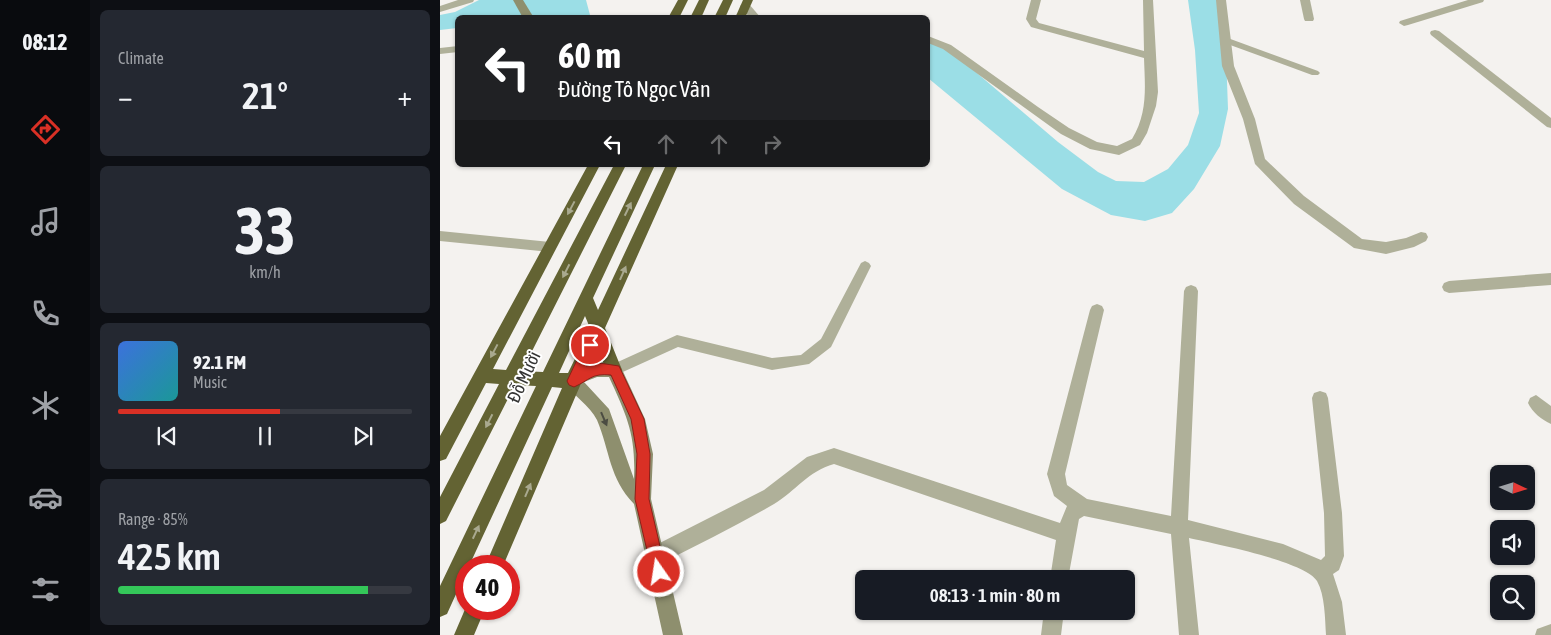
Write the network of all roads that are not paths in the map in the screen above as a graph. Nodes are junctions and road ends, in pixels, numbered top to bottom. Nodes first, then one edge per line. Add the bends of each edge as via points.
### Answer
1 (470, 0) edge
2 (518, 0) edge
3 (683, 0) edge
4 (704, 0) edge
5 (728, 0) edge
6 (1036, 0) edge
7 (1148, 0) edge
8 (1221, 0) edge
9 (1305, 0) edge
10 (1479, 0) edge
11 (747, 3) edge
12 (440, 9) edge
13 (527, 15) edge
14 (675, 15) edge
15 (696, 15) edge
16 (721, 15) edge
17 (741, 15) edge
18 (754, 15) edge
19 (1308, 19) dead end
20 (1404, 23) dead end
21 (1435, 33) dead end
22 (930, 40) edge
23 (1225, 40) junction
24 (455, 49) edge
25 (440, 51) edge
26 (1150, 56) junction
27 (1316, 73) dead end
28 (1551, 124) edge
29 (593, 167) edge
30 (619, 167) edge
31 (648, 167) edge
32 (671, 167) edge
33 (440, 236) edge
34 (1421, 238) dead end
35 (550, 247) junction
36 (865, 266) dead end
37 (1551, 279) edge
38 (1449, 287) dead end
39 (1191, 291) dead end
40 (586, 298) junction
41 (1097, 310) dead end
42 (599, 327) junction
43 (614, 370) junction
44 (480, 376) junction
45 (511, 378) junction
46 (546, 379) junction
47 (574, 381) junction
48 (1320, 398) dead end
49 (1536, 403) dead end
50 (1551, 416) edge
51 (440, 452) edge
52 (642, 499) junction
53 (1083, 507) junction
54 (440, 515) edge
55 (1179, 526) junction
56 (1066, 534) junction
57 (499, 555) edge
58 (655, 556) junction
59 (1060, 570) edge
60 (1322, 572) junction
61 (440, 607) edge
62 (470, 620) edge
63 (1053, 620) edge
64 (1551, 632) edge
65 (464, 635) edge
66 (673, 635) edge
67 (1051, 635) edge
68 (1189, 635) edge
69 (1336, 635) edge
70 (1543, 635) edge

1 - 12 street
2 - 13 street
3 - 14 highway
4 - 15 highway
5 - 16 highway
6 - 26 street via 1032,24
7 - 26 street
8 - 23 street
9 - 19 street
10 - 20 street
11 - 17 highway
11 - 18 street
21 - 28 street
22 - 26 street via 946,46 1014,97 1086,143 1107,150 1124,150 1136,143 1144,126 1152,95
23 - 27 lane
23 - 34 street via 1228,66 1249,119 1260,161 1266,168 1299,200 1360,244 1386,248
24 - 25 lane
29 -> 35 highway, Đỗ Mười
30 -> 45 highway, Đỗ Mười
40 -> 31 highway, Đỗ Mười
42 -> 32 highway
33 - 35 lane
35 -> 44 highway, Đỗ Mười
36 - 43 lane via 826,344 804,360 772,364 677,341
37 - 38 street
39 - 55 street
40 - 42 highway
40 - 46 highway, Đỗ Mười
41 - 53 street via 1056,474 1060,490
42 - 43 highway
42 - 47 highway
43 - 47 street via 599,368 588,371
43 - 52 street via 638,419 644,454
44 - 45 highway
44 - 51 highway, Đỗ Mười
45 - 46 highway
45 -> 54 highway, Đỗ Mười
46 - 47 highway
61 -> 46 highway, Đỗ Mười
47 -> 52 street via 603,414 628,485
57 -> 47 highway
48 - 60 street via 1335,556
49 - 50 street
52 - 58 street
53 - 55 street
53 - 56 street via 1072,513
55 - 60 street via 1302,559
55 - 68 street
56 - 58 street via 834,456 806,466 773,494
56 - 59 street
58 - 66 street
60 - 69 street via 1334,608
62 - 65 highway
63 - 67 street
64 - 70 lane

